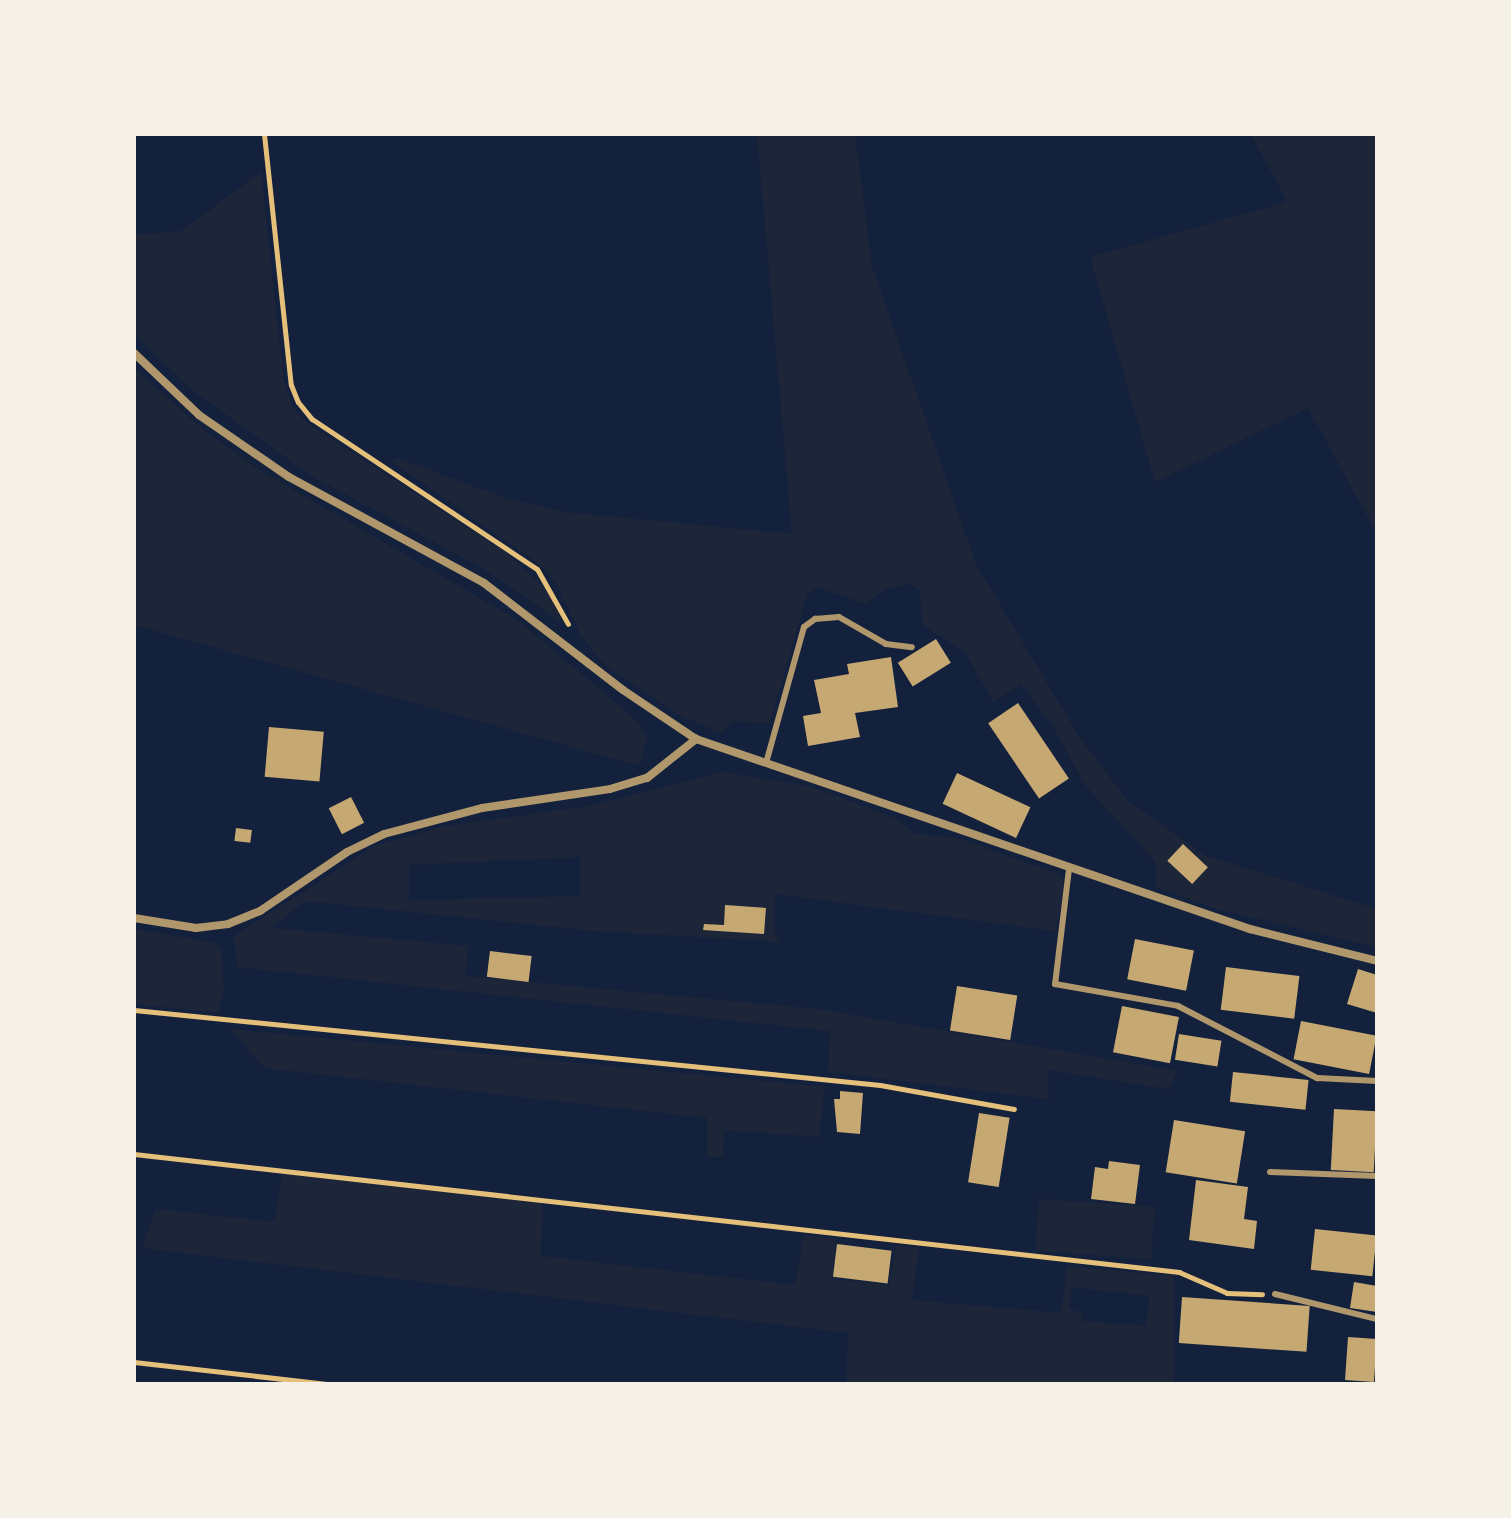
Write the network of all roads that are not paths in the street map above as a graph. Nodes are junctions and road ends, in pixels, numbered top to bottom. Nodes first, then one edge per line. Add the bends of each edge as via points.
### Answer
1 (134, 353) edge
2 (912, 647) dead end
3 (696, 739) junction
4 (766, 763) junction
5 (1069, 869) junction
6 (134, 918) edge
7 (1377, 961) edge
8 (1377, 1081) edge
9 (1270, 1172) dead end
10 (1377, 1176) edge
11 (1275, 1294) road end
12 (1377, 1319) edge

1 - 3 street via 199,415 289,477 484,583
2 - 4 lane via 886,644 839,617 815,619 804,627
3 - 4 street
3 - 6 street via 647,778 610,789 482,808 384,834 347,852 260,911 228,924 196,928
4 - 5 street
5 - 7 street via 1250,929
5 - 8 lane via 1055,984 1178,1006 1317,1078
9 - 10 lane
11 - 12 lane

